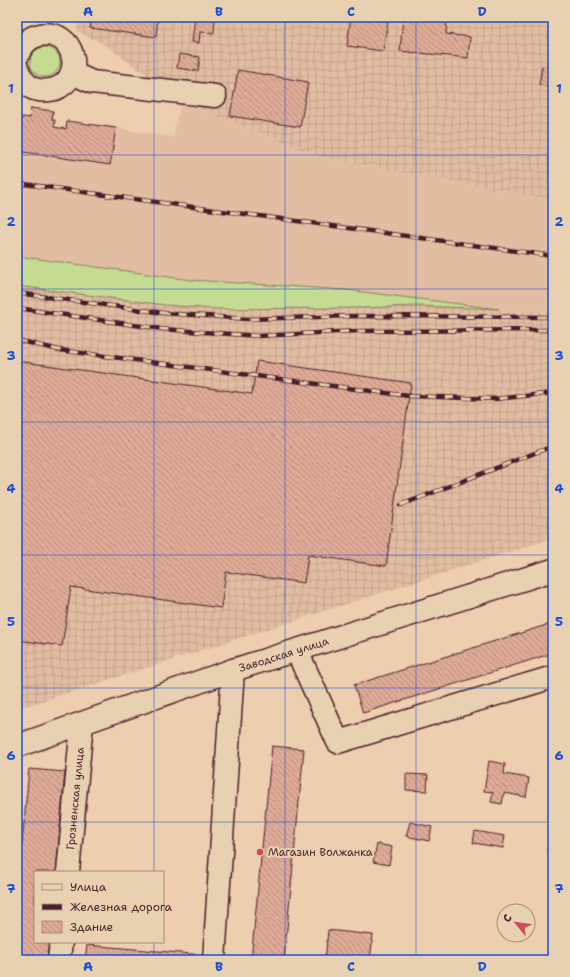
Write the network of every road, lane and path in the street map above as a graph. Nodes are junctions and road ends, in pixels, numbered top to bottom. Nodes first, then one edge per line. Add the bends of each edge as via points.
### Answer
1 (47, 25) edge
2 (17, 57) edge
3 (17, 68) edge
4 (72, 73) junction
5 (215, 96) dead end
6 (553, 570) edge
7 (297, 650) junction
8 (233, 670) junction
9 (553, 677) edge
10 (82, 724) junction
11 (17, 746) edge
12 (68, 871) edge
13 (61, 943) edge
14 (60, 960) edge
15 (214, 960) edge

1 - 2 street via 25,42
1 - 4 street via 52,34 68,45 73,55
3 - 4 street via 26,83 42,91 60,87
4 - 5 street via 92,82
6 - 7 street, Заводская улица
7 - 8 street, Заводская улица
7 - 9 street via 338,742
8 - 10 street, Заводская улица
8 - 15 street
10 - 11 street, Заводская улица
10 - 12 street, Грозненская улица
13 - 14 street

